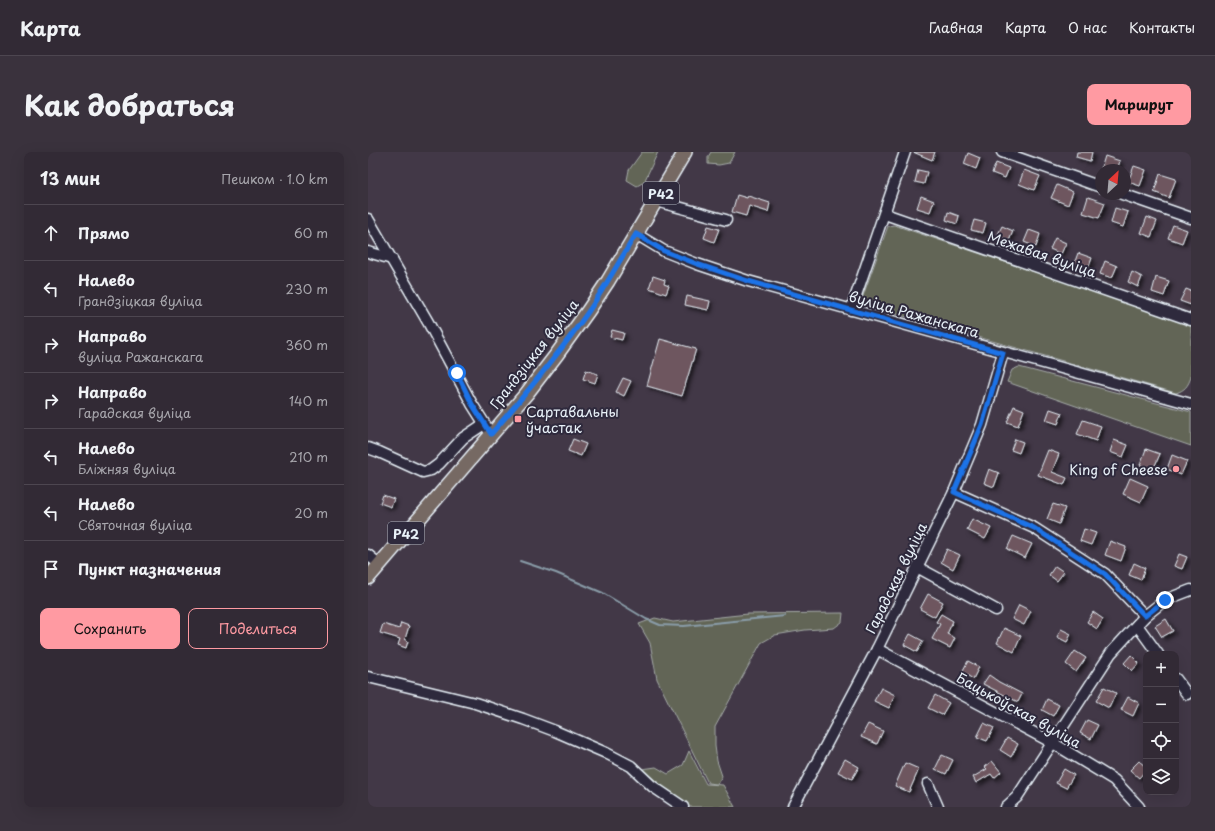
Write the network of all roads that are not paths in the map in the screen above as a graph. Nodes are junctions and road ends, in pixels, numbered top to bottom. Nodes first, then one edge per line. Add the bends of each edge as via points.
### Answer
1 (685, 152) edge
2 (905, 152) edge
3 (1002, 152) edge
4 (1095, 185) edge
5 (1131, 197) edge
6 (656, 201) junction
7 (885, 214) junction
8 (1191, 218) edge
9 (368, 219) edge
10 (726, 220) dead end
11 (636, 234) junction
12 (368, 252) edge
13 (392, 259) junction
14 (851, 310) junction
15 (1191, 320) edge
16 (1003, 353) junction
17 (1190, 402) edge
18 (488, 429) junction
19 (368, 448) edge
20 (954, 492) junction
21 (368, 555) edge
22 (379, 564) junction
23 (917, 567) junction
24 (368, 578) edge
25 (1191, 590) edge
26 (996, 610) dead end
27 (1145, 616) junction
28 (1137, 625) junction
29 (877, 649) junction
30 (1156, 651) edge
31 (368, 678) edge
32 (1179, 683) edge
33 (1187, 694) dead end
34 (1053, 743) junction
35 (928, 784) dead end
36 (683, 807) edge
37 (793, 807) edge
38 (938, 807) edge
39 (1006, 807) edge
40 (1139, 807) edge

1 - 6 main road, Р42
2 - 7 street
3 - 4 street
5 - 8 street
6 - 10 street
6 - 11 main road, Р42
7 - 14 street
7 - 15 street, Межавая вуліца
9 - 13 street
11 - 14 street, вуліца Ражанскага via 664,251 697,264
11 - 18 main road, Грандзіцкая вуліца / Р42 via 588,311 526,393
12 - 13 street
13 - 18 street
14 - 16 street, вуліца Ражанскага
16 - 17 street, вуліца Ражанскага
16 - 20 street, Гарадская вуліца via 982,425
18 - 19 street via 463,438 439,464 423,472
18 - 22 main road, Грандзіцкая вуліца / Р42
20 - 23 street, Гарадская вуліца
20 - 27 street via 1034,528 1105,574
21 - 22 street
22 - 24 main road, Грандзіцкая вуліца / Р42
23 - 26 street
23 - 29 street, Гарадская вуліца
25 - 27 street via 1165,600
27 - 28 street
28 - 30 street
28 - 34 street via 1112,653
29 - 34 street, Бацькоўская вуліца
29 - 37 street, Гарадская вуліца
31 - 36 street via 475,703 555,731 631,766 652,786
32 - 33 street
34 - 39 street via 1017,797
34 - 40 street, Бацькоўская вуліца via 1114,780
35 - 38 street

